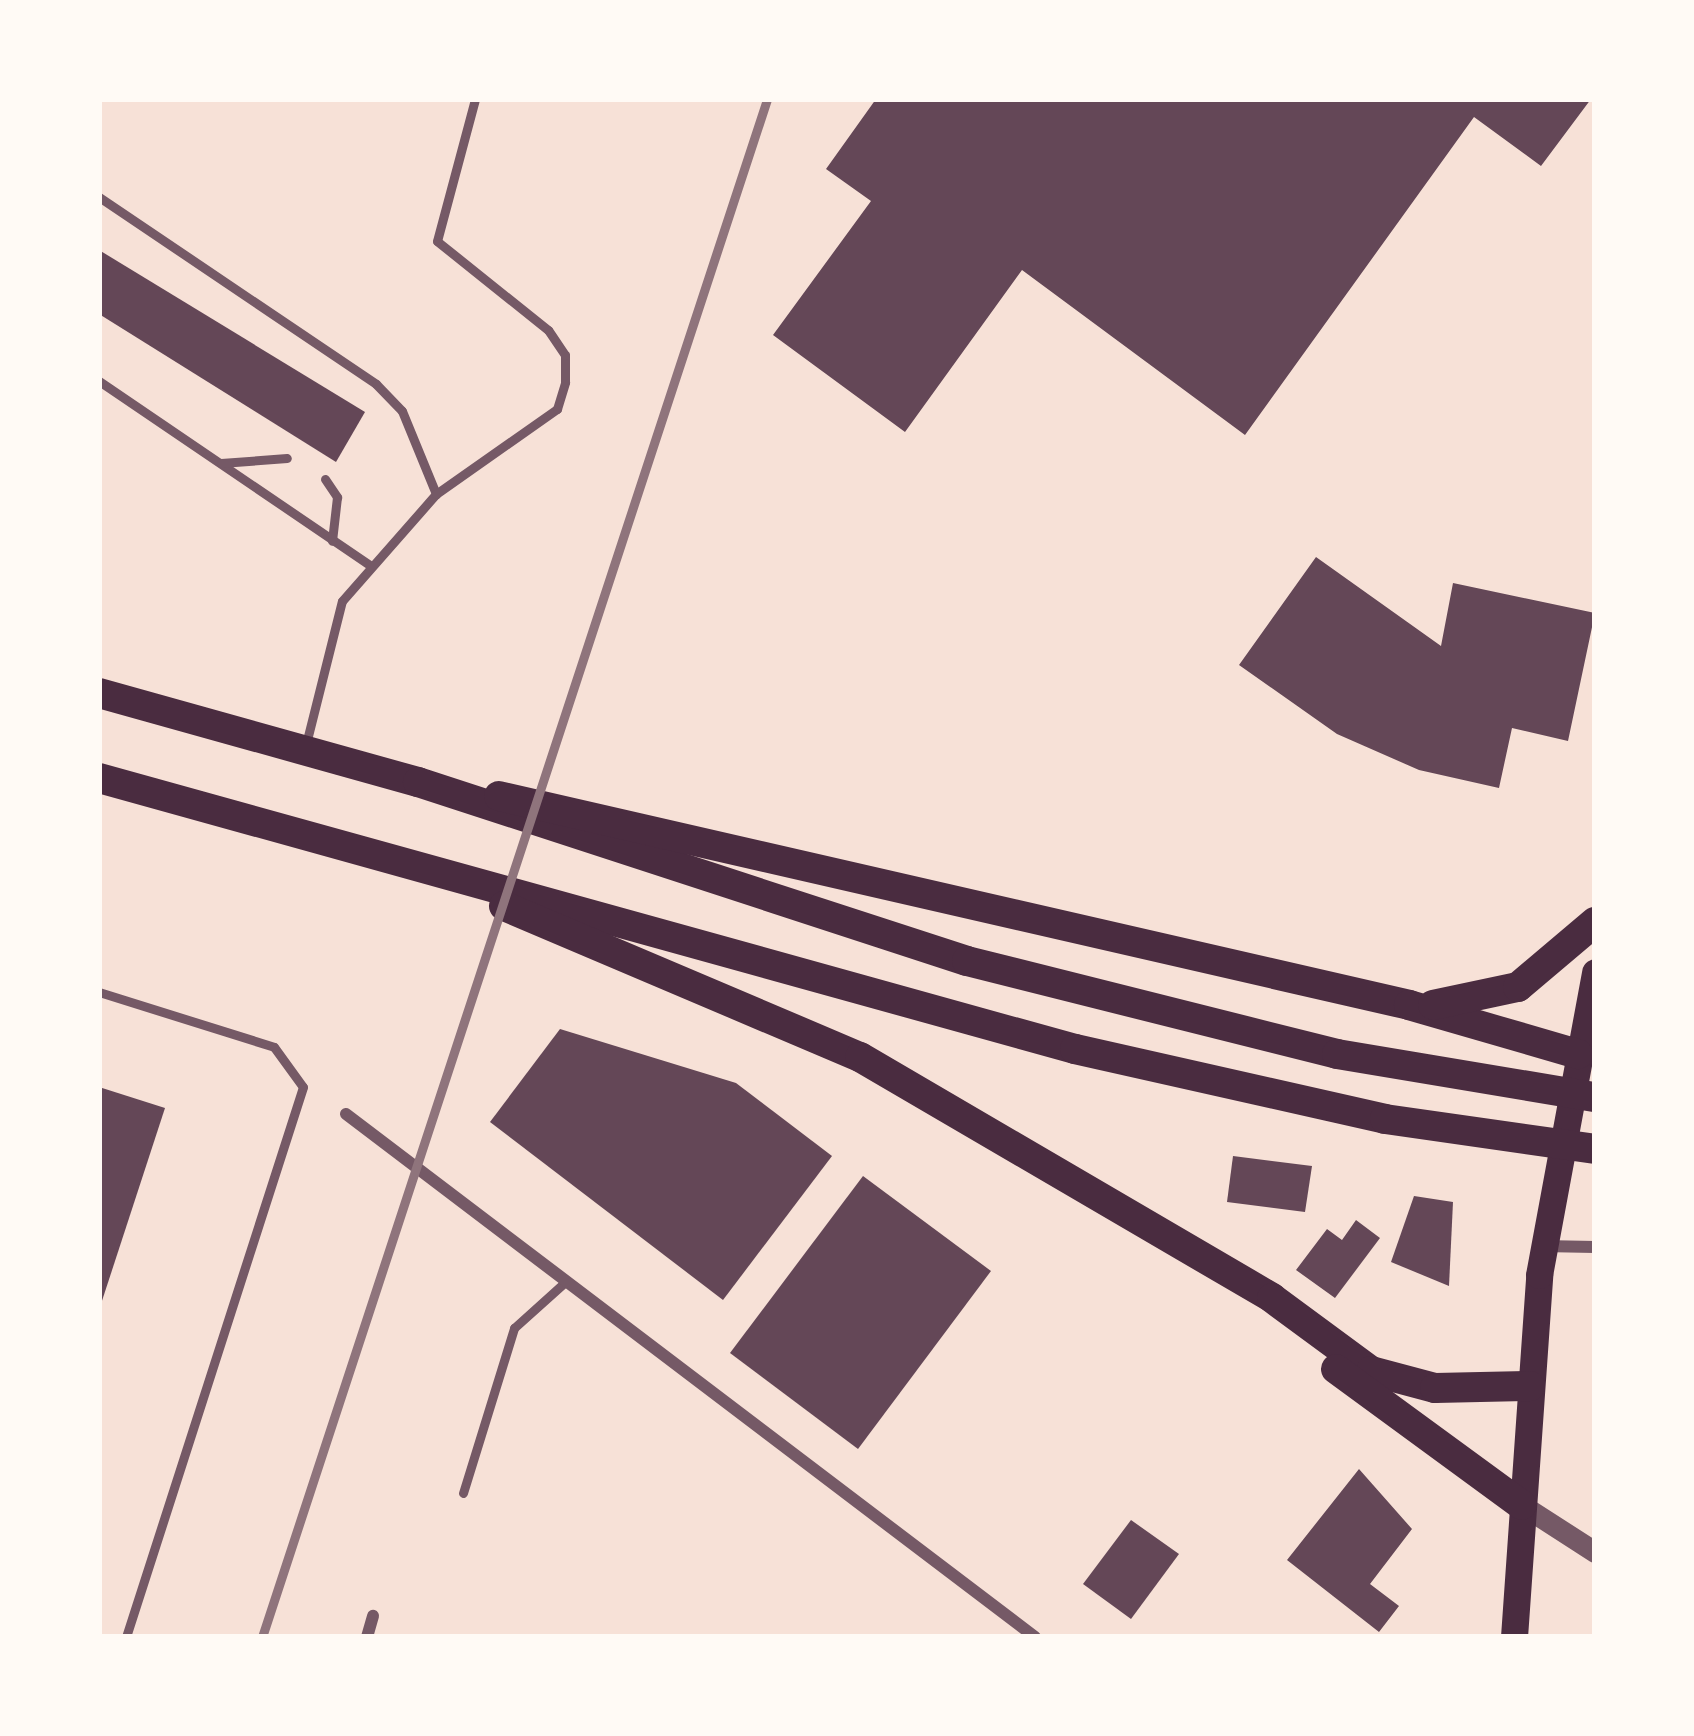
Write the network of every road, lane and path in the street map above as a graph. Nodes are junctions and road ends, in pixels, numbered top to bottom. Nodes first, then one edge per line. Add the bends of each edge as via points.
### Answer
1 (475, 99) edge
2 (99, 197) edge
3 (99, 381) edge
4 (287, 458) dead end
5 (219, 463) junction
6 (325, 479) dead end
7 (436, 494) junction
8 (332, 541) junction
9 (370, 566) junction
10 (99, 693) edge
11 (304, 749) junction
12 (99, 778) edge
13 (418, 782) junction
14 (1595, 922) edge
15 (600, 931) junction
16 (1595, 972) edge
17 (99, 992) edge
18 (1409, 1005) junction
19 (1578, 1054) junction
20 (1595, 1096) edge
21 (346, 1114) dead end
22 (1595, 1149) edge
23 (1177, 1241) junction
24 (1542, 1246) junction
25 (1595, 1247) edge
26 (565, 1282) junction
27 (1530, 1386) junction
28 (464, 1493) dead end
29 (1522, 1504) junction
30 (1595, 1552) edge
31 (373, 1616) dead end
32 (126, 1637) edge
33 (367, 1637) edge
34 (1035, 1637) edge
35 (1514, 1637) edge

1 - 7 lane via 436,241 548,330 565,355 565,382 556,409 531,432
2 - 7 lane via 376,384 402,411
3 - 5 lane
4 - 5 lane
5 - 8 lane
6 - 8 lane via 337,497
7 - 9 lane
8 - 9 lane
9 - 11 lane via 342,601
10 - 11 highway
11 - 13 highway
12 - 15 highway via 393,860
13 - 18 highway via 636,821
13 - 20 highway via 624,857 1047,983 1462,1080
14 - 18 highway via 1518,987
15 - 22 highway via 1075,1049 1501,1139
15 - 23 highway via 841,1047
16 - 19 main road
17 - 32 lane via 274,1047 303,1087
18 - 19 highway
19 - 24 main road
21 - 26 street
23 - 27 highway via 1385,1377
23 - 29 highway
24 - 25 street
24 - 27 main road
26 - 28 lane via 514,1328
26 - 34 street
27 - 29 main road
29 - 30 street
29 - 35 main road
31 - 33 street

